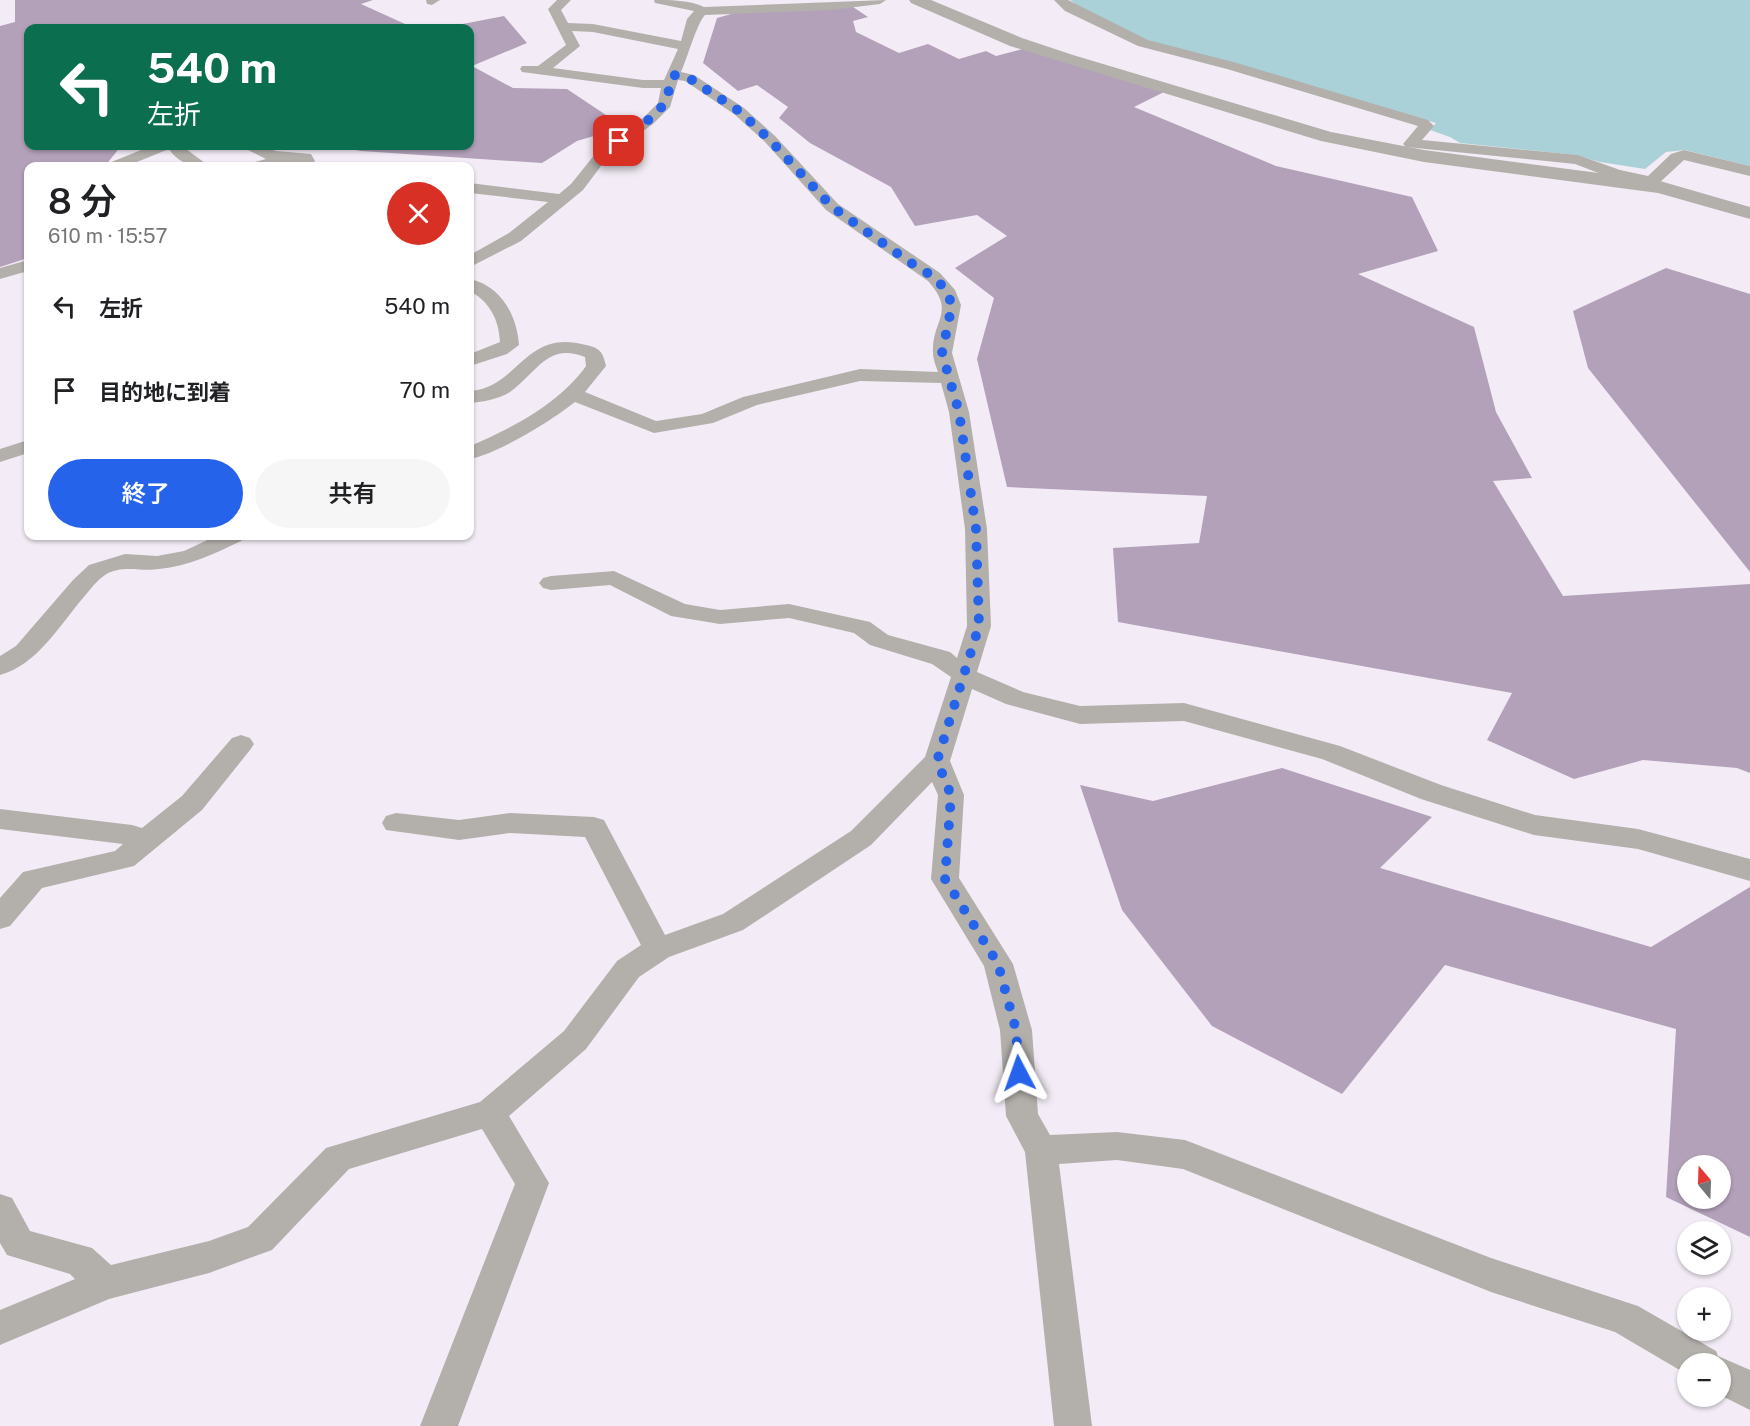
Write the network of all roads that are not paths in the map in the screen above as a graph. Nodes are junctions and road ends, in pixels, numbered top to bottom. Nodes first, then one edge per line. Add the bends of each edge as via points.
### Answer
1 (564, 0) edge
2 (660, 0) edge
3 (880, 0) edge
4 (917, 0) edge
5 (1060, 0) edge
6 (697, 6) edge
7 (563, 27) junction
8 (686, 46) junction
9 (671, 79) junction
10 (153, 150) edge
11 (177, 150) edge
12 (259, 150) edge
13 (125, 162) edge
14 (195, 162) edge
15 (271, 162) edge
16 (1750, 171) edge
17 (474, 188) edge
18 (562, 199) junction
19 (1750, 213) edge
20 (474, 260) edge
21 (24, 266) edge
22 (0, 274) edge
23 (474, 287) edge
24 (474, 358) edge
25 (949, 376) junction
26 (573, 395) junction
27 (474, 397) edge
28 (24, 447) edge
29 (474, 451) edge
30 (0, 456) edge
31 (225, 540) edge
32 (551, 583) dead end
33 (0, 667) edge
34 (965, 676) junction
35 (241, 744) dead end
36 (937, 761) junction
37 (0, 819) edge
38 (396, 823) dead end
39 (142, 844) junction
40 (1750, 870) edge
41 (0, 918) edge
42 (658, 949) junction
43 (490, 1113) junction
44 (1041, 1150) junction
45 (0, 1209) edge
46 (106, 1283) junction
47 (0, 1328) edge
48 (1684, 1353) edge
49 (1731, 1380) edge
50 (1750, 1391) edge
51 (439, 1426) edge
52 (1073, 1426) edge

1 - 7 street via 554,9
2 - 6 street
3 - 6 street via 831,6
4 - 19 street via 1057,56 1328,137 1424,156 1624,181
5 - 16 street via 1143,43 1423,123 1426,126 1411,144 1578,160 1651,182 1684,155
6 - 8 street
7 - 8 street via 603,30
7 - 9 street via 573,45 533,70 643,84
8 - 9 street
9 - 18 street via 665,104 648,121 604,151 577,187
9 - 25 street via 689,78 739,111 832,207 934,277 946,290 952,305 942,353
10 - 13 street
11 - 14 street
12 - 15 street via 273,156 305,157 308,161
17 - 18 street
18 - 20 street via 515,237
21 - 22 street
23 - 24 street via 500,306 510,327 510,345
25 - 26 street via 860,375 750,400 706,419 654,427
25 - 34 street via 959,412 976,529 979,626
26 - 27 street via 596,366 594,354 567,346 536,356 502,389
26 - 29 street
28 - 30 street
31 - 33 street via 189,557 157,563 125,561 97,570 25,652
32 - 34 street via 614,578 679,611 720,617 789,611 862,627 879,640 941,658
34 - 36 street
34 - 40 street via 1015,698 1080,715 1184,712 1331,752 1431,792 1534,825 1638,839
35 - 39 street via 192,803
36 - 42 street via 861,838 733,922
36 - 44 street via 951,795 945,879 998,964 1016,1030 1022,1116
37 - 39 street via 132,835
38 - 42 street via 459,830 510,823 594,827
39 - 41 street via 124,859 33,880
42 - 43 street via 628,969 575,1040
43 - 46 street via 338,1158 260,1239 210,1257
43 - 51 street via 532,1183
44 - 48 street via 1117,1146 1185,1155 1491,1275 1625,1318
44 - 52 street
45 - 46 street via 19,1244 80,1260
46 - 47 street
49 - 50 street

